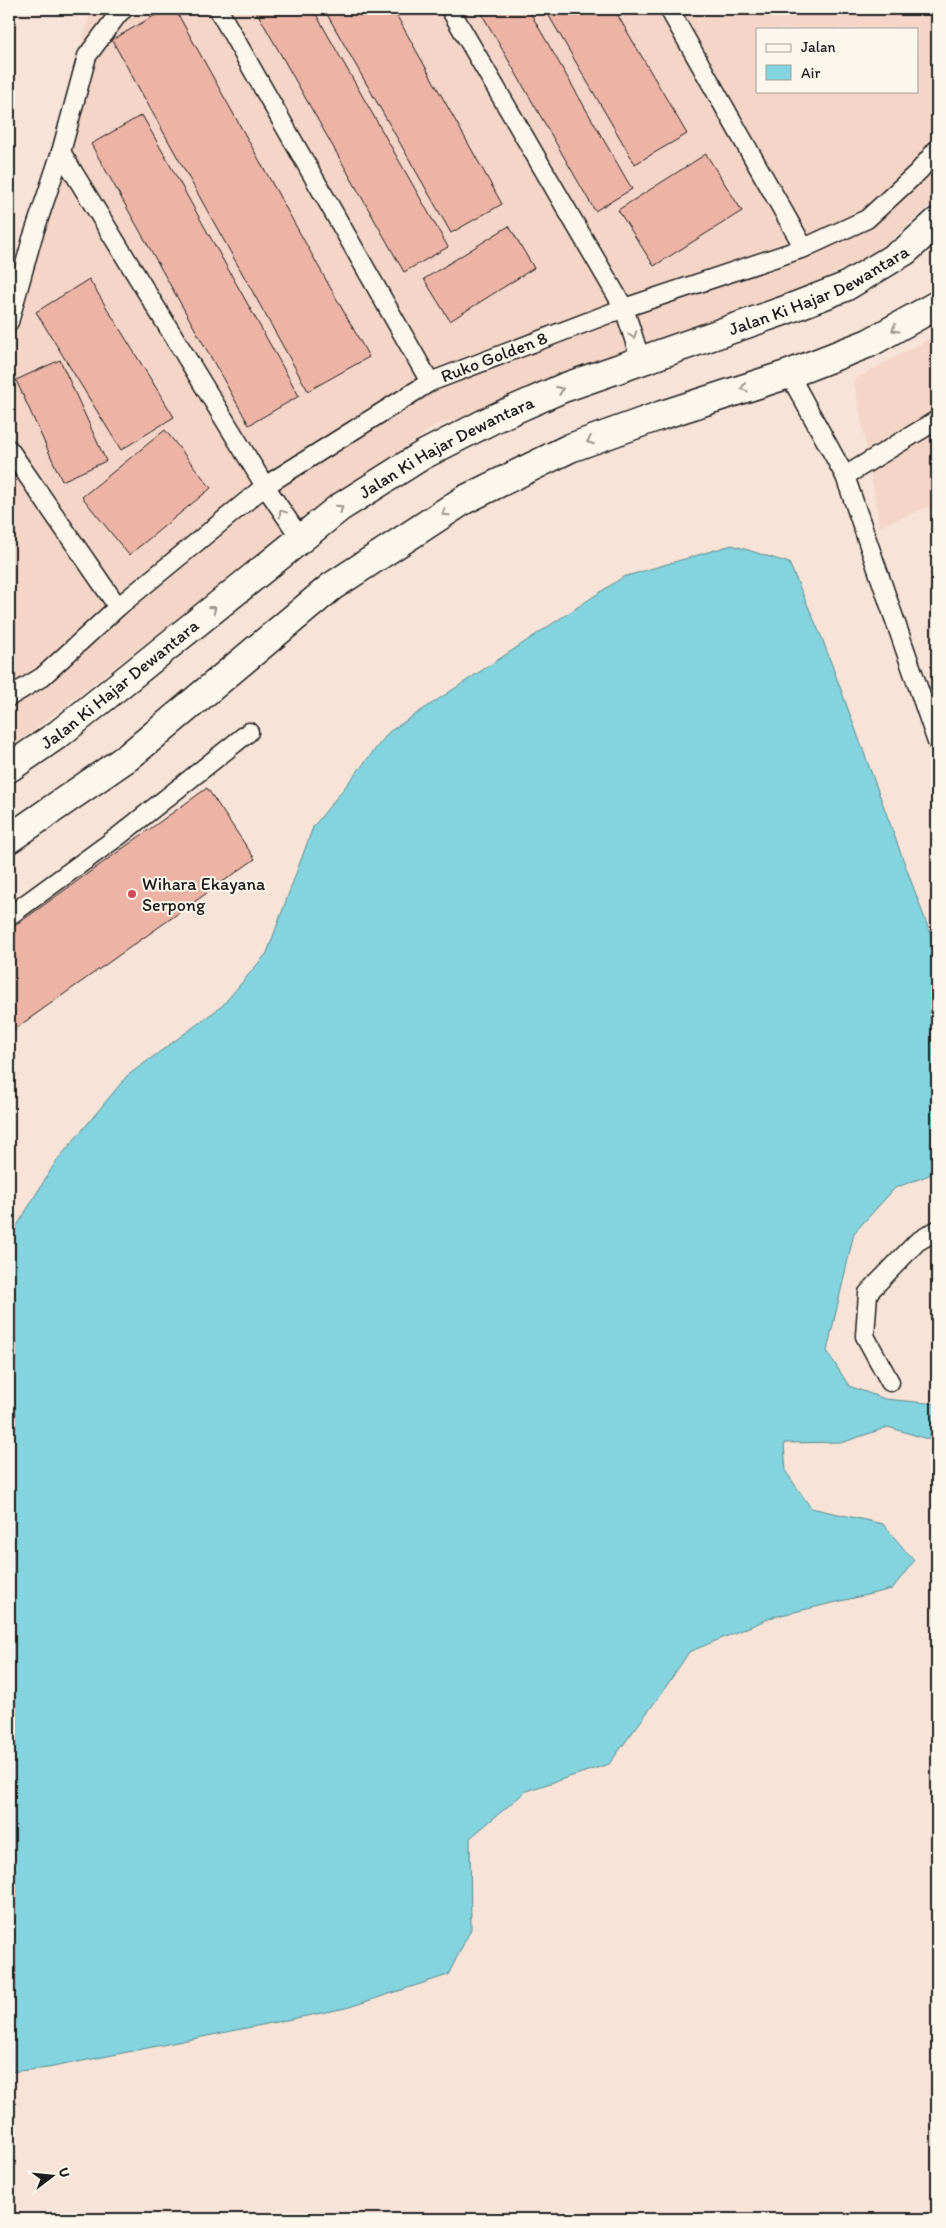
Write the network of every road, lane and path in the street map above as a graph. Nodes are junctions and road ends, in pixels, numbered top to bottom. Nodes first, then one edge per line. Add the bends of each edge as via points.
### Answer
1 (124, 9) edge
2 (218, 9) edge
3 (450, 9) edge
4 (669, 9) edge
5 (937, 148) edge
6 (61, 152) junction
7 (937, 222) edge
8 (804, 248) junction
9 (937, 305) edge
10 (624, 308) junction
11 (9, 322) edge
12 (641, 361) junction
13 (789, 374) junction
14 (430, 382) junction
15 (937, 420) edge
16 (9, 448) edge
17 (845, 476) junction
18 (265, 486) junction
19 (301, 539) junction
20 (118, 607) junction
21 (9, 697) edge
22 (249, 732) dead end
23 (937, 742) edge
24 (9, 768) edge
25 (9, 839) edge
26 (9, 916) edge
27 (937, 1230) edge
28 (890, 1382) dead end

1 - 6 lane via 87,56
2 - 14 lane, Ruko Golden 8
3 - 10 lane
4 - 8 lane
5 - 8 lane, Ruko Golden 8 via 919,170 867,219
6 - 11 lane
6 - 18 lane
7 - 12 street, Jalan Ki Hajar Dewantara via 904,251 845,287
8 - 10 lane, Ruko Golden 8
9 -> 13 street via 869,344
10 -> 12 lane
10 - 14 lane, Ruko Golden 8
19 -> 12 street, Jalan Ki Hajar Dewantara via 340,508 423,455 563,388
13 - 17 lane
13 -> 25 street via 570,448 464,500 332,587 128,757
14 - 18 lane
15 - 17 lane
16 - 20 lane
17 - 23 lane
19 -> 18 lane
18 - 20 lane
24 -> 19 street, Jalan Ki Hajar Dewantara via 60,733
20 - 21 lane via 42,677
22 - 26 lane via 120,835
27 - 28 lane via 917,1242 868,1294 865,1336

